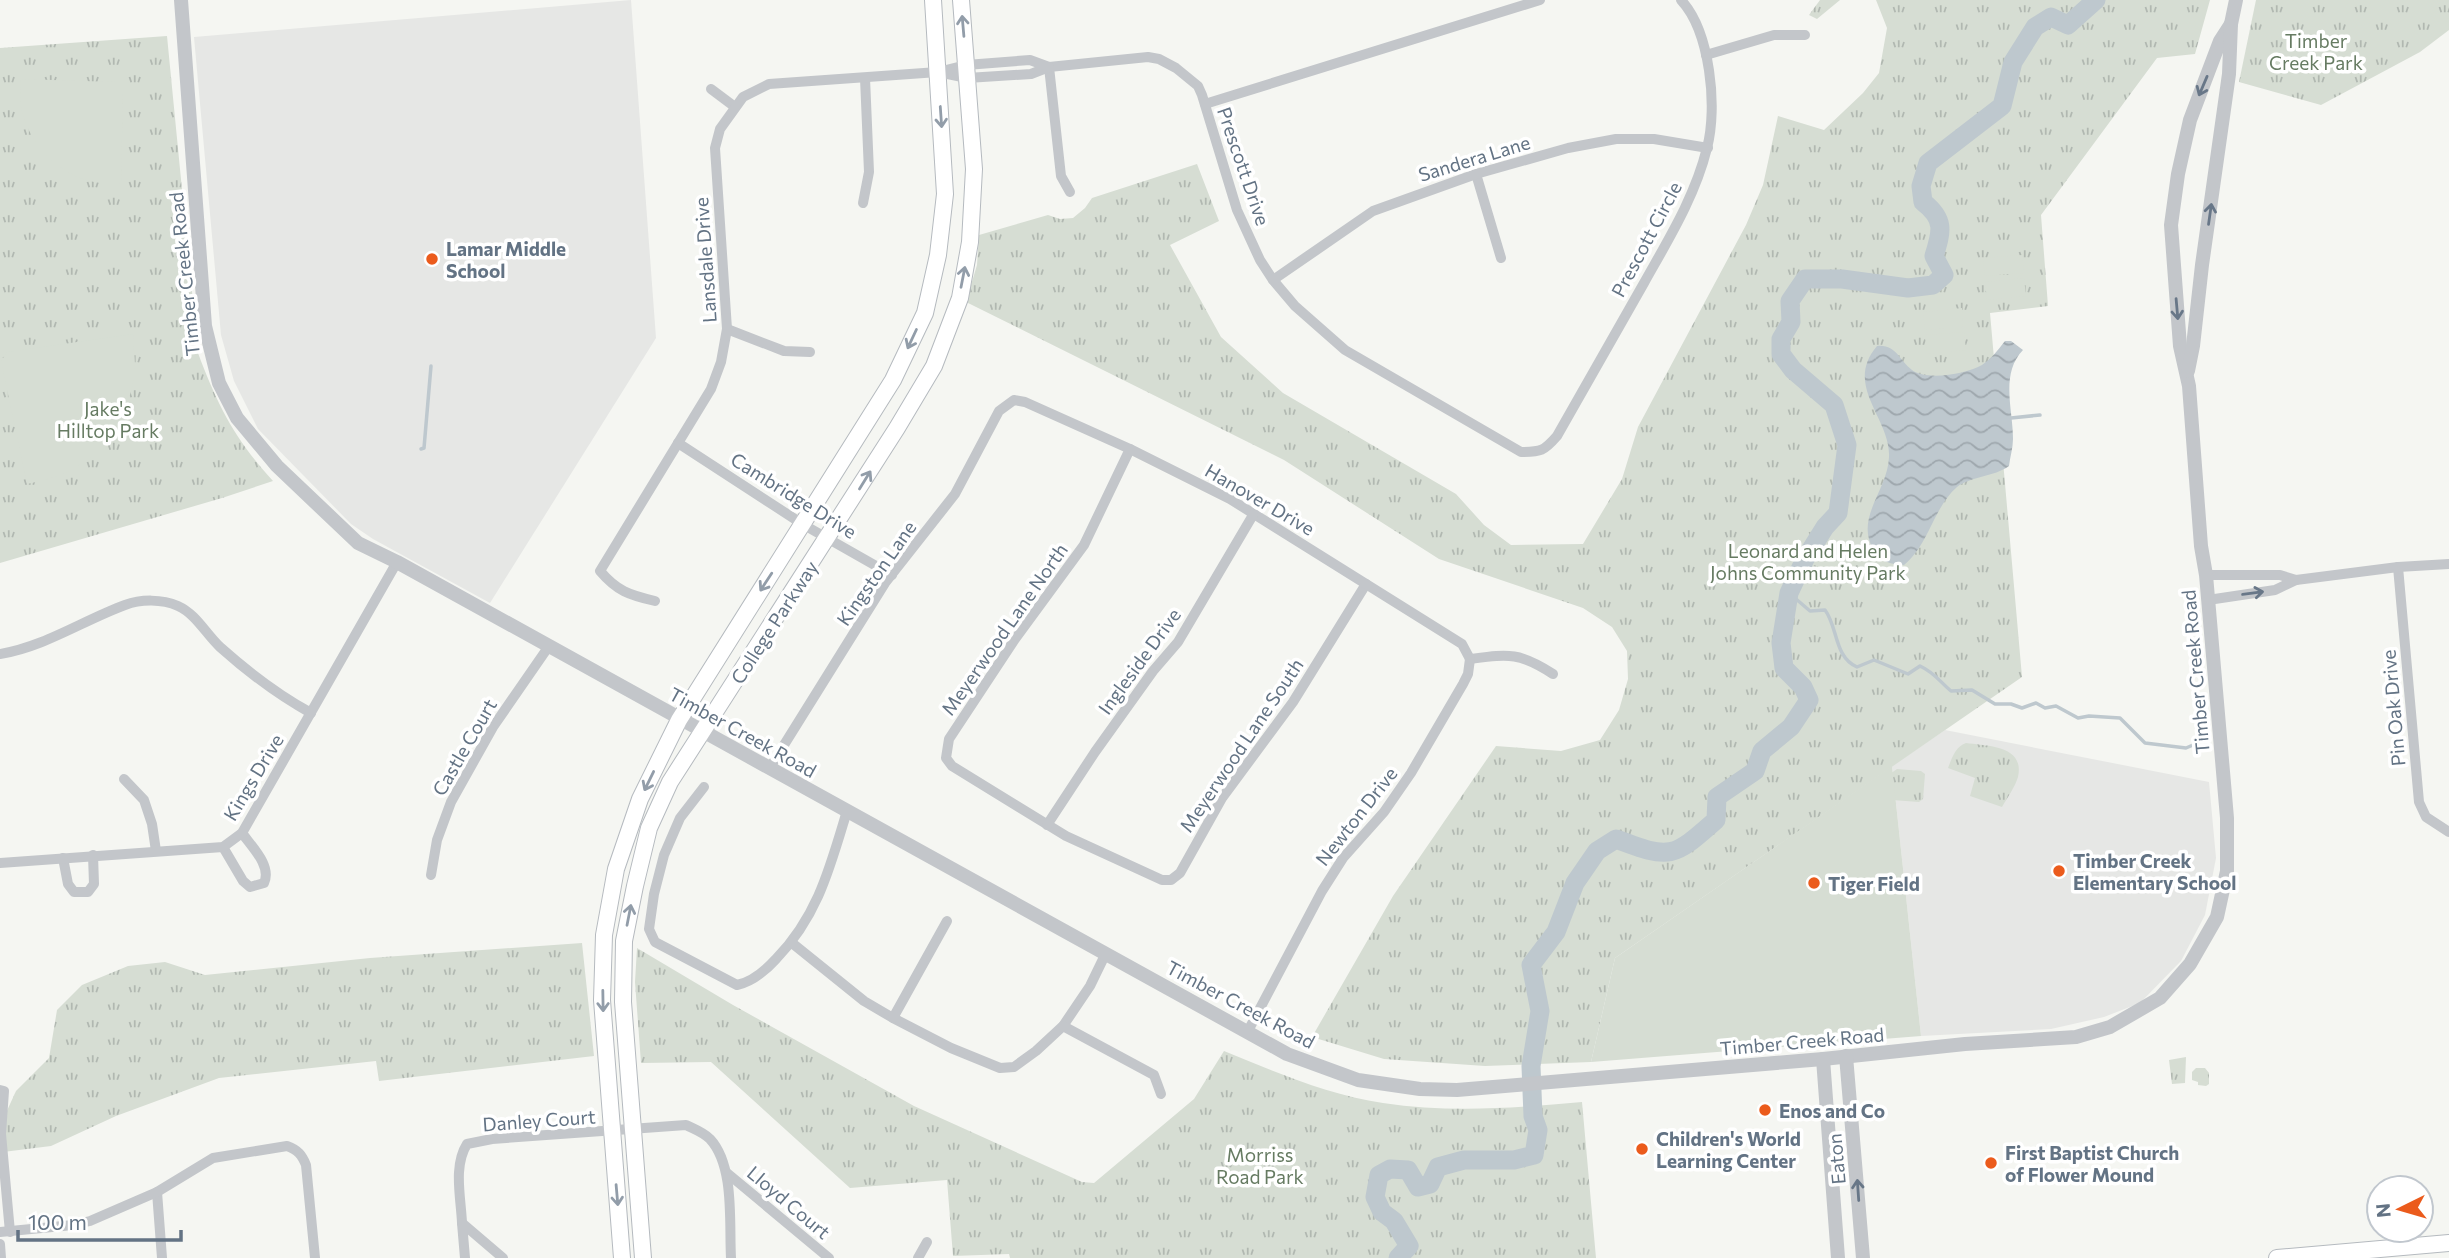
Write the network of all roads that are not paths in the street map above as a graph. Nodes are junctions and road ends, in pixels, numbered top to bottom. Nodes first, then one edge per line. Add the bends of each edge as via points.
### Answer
1 (181, 0) edge
2 (933, 0) edge
3 (961, 0) edge
4 (1540, 0) edge
5 (1681, 0) edge
6 (2236, 0) edge
7 (2231, 24) junction
8 (1805, 35) dead end
9 (1706, 55) junction
10 (1049, 67) junction
11 (938, 72) junction
12 (966, 72) junction
13 (864, 78) junction
14 (711, 89) dead end
15 (1205, 103) junction
16 (735, 107) junction
17 (1707, 148) junction
18 (1476, 174) junction
19 (1070, 192) dead end
20 (863, 203) dead end
21 (1501, 258) dead end
22 (1273, 280) junction
23 (727, 328) junction
24 (810, 352) dead end
25 (2187, 379) junction
26 (1014, 400) joint
27 (1553, 441) joint
28 (678, 443) junction
29 (1130, 449) junction
30 (1253, 515) junction
31 (804, 524) junction
32 (828, 538) junction
33 (397, 562) junction
34 (2449, 564) edge
35 (2398, 567) junction
36 (892, 575) junction
37 (2206, 575) junction
38 (2296, 580) junction
39 (1366, 584) junction
40 (2208, 600) junction
41 (654, 601) dead end
42 (549, 646) junction
43 (0, 654) edge
44 (1470, 659) junction
45 (1553, 674) dead end
46 (311, 713) junction
47 (679, 720) junction
48 (702, 732) junction
49 (769, 769) junction
50 (124, 779) dead end
51 (704, 787) dead end
52 (847, 811) junction
53 (1047, 825) junction
54 (2449, 832) edge
55 (242, 833) junction
56 (223, 847) junction
57 (156, 851) junction
58 (93, 855) junction
59 (63, 858) junction
60 (0, 863) edge
61 (431, 875) dead end
62 (947, 920) dead end
63 (792, 943) junction
64 (1106, 953) junction
65 (892, 1018) junction
66 (1063, 1026) junction
67 (1248, 1031) junction
68 (1846, 1056) junction
69 (1823, 1059) junction
70 (0, 1090) edge
71 (1161, 1094) dead end
72 (633, 1129) junction
73 (611, 1132) junction
74 (727, 1173) junction
75 (157, 1192) junction
76 (463, 1223) junction
77 (5, 1232) edge
78 (927, 1242) dead end
79 (2449, 1243) edge
80 (0, 1244) edge
81 (2364, 1254) edge
82 (1, 1258) edge
83 (162, 1258) edge
84 (315, 1258) edge
85 (466, 1258) edge
86 (503, 1258) edge
87 (622, 1258) edge
88 (643, 1258) edge
89 (731, 1258) edge
90 (829, 1258) edge
91 (918, 1258) edge
92 (1838, 1258) edge
93 (1863, 1258) edge
94 (2277, 1258) edge

1 - 33 street, Timber Creek Road via 205,326 219,383 237,418 277,466 358,543
2 - 11 main road, College Parkway
12 -> 3 main road, College Parkway
4 - 15 street
5 - 9 street, Prescott Circle via 1697,22
6 - 7 street, Timber Creek Road
25 -> 7 street, Timber Creek Road via 2229,74
7 -> 25 street, Timber Creek Road via 2190,120 2173,204 2171,241
8 - 9 street via 1774,35
9 - 17 street, Prescott Circle via 1711,102
10 - 12 street, Prescott Drive via 1031,74
10 - 15 street, Prescott Drive via 1132,57 1159,59 1198,86
10 - 19 street via 1061,176
11 - 12 street, Prescott Drive
11 - 13 street, Lansdale Drive
11 -> 31 main road, College Parkway via 946,194 925,313 893,380
32 -> 12 main road, College Parkway via 934,366 960,298 970,242 974,169
13 - 16 street, Lansdale Drive via 769,84 750,92
13 - 20 street via 869,172
14 - 16 street
15 - 22 street, Prescott Drive via 1237,210
16 - 23 street, Lansdale Drive via 720,129 715,148
17 - 18 street, Sandera Lane via 1654,139 1616,139
17 - 27 street, Prescott Circle via 1686,209
18 - 21 street
18 - 22 street, Sandera Lane via 1373,211
22 - 27 street, Prescott Drive via 1308,320 1346,350 1521,452 1546,450
23 - 24 street via 784,351
23 - 28 street, Lansdale Drive via 711,389
25 - 37 street, Timber Creek Road
26 - 29 street, Hanover Drive
26 - 36 street, Kingston Lane via 999,411 955,494
28 - 31 street, Cambridge Drive
28 - 41 street, Lansdale Drive via 600,571 612,585
29 - 30 street, Hanover Drive
29 - 53 street, Meyerwood Lane North via 1084,545 949,739 946,758 952,766
30 - 39 street, Hanover Drive
30 - 53 street, Ingleside Drive via 1178,642 1102,742
31 - 32 street, Cambridge Drive
31 -> 47 main road, College Parkway
32 - 36 street, Cambridge Drive
32 - 48 main road, College Parkway
33 - 42 street, Timber Creek Road
33 - 46 street, Kings Drive
34 - 35 street
35 - 38 street
35 - 54 street, Pin Oak Drive via 2419,802 2426,817
36 - 49 street, Kingston Lane
37 - 38 street via 2280,575
37 - 40 street, Timber Creek Road
40 -> 38 street via 2275,590
39 - 44 street, Hanover Drive via 1462,644
39 - 53 street, Meyerwood Lane South via 1293,702 1222,797 1180,873 1171,880 1162,880
40 - 68 street, Timber Creek Road via 2227,818 2227,871 2217,917 2181,975 2145,1009 2077,1037
42 - 47 street, Timber Creek Road
42 - 61 street, Castle Court via 493,727 451,802 436,840
43 - 46 street via 78,627 126,604 155,600 188,612 238,663
44 - 45 street via 1520,656
44 - 67 street, Newton Drive via 1463,684 1411,773 1322,891
46 - 55 street, Kings Drive
47 - 48 street, Timber Creek Road
47 -> 73 main road, College Parkway via 640,799 616,869 606,925 602,1000
48 - 49 street, Timber Creek Road
72 -> 48 main road, College Parkway via 623,1002 624,942 649,828 670,782
49 - 52 street, Timber Creek Road
50 - 57 street via 144,800
51 - 63 street via 680,818 664,855 649,929 654,942 737,985 748,983
52 - 63 street via 825,883
52 - 64 street, Timber Creek Road
55 - 56 street, Kings Drive
55 - 56 street via 265,866 264,883 250,887 243,881
56 - 57 street, Kings Drive
57 - 58 street, Kings Drive
58 - 59 street, Kings Drive
58 - 59 street via 94,884 82,894 68,884
59 - 60 street, Kings Drive
62 - 65 street
63 - 65 street
64 - 66 street
64 - 67 street, Timber Creek Road
65 - 66 street via 1000,1068 1014,1067
66 - 71 street via 1154,1075
67 - 69 street, Timber Creek Road via 1287,1054 1358,1080 1443,1090
68 - 69 street, Timber Creek Road
93 -> 68 street, Eaton
69 - 92 street, Eaton
70 - 77 street via 4,1091
72 - 73 street, Lloyd Court
72 - 74 street, Lloyd Court via 680,1125 702,1132 715,1146
72 - 88 main road, College Parkway
73 - 76 street, Danley Court via 467,1144 459,1166
73 -> 87 main road, College Parkway
74 - 89 street, Lloyd Court
74 - 90 street, Lloyd Court
75 - 77 street via 73,1226
75 - 83 street
75 - 84 street via 213,1158 276,1147 295,1149 306,1166
76 - 85 street, Danley Court
76 - 86 street
78 - 91 street
79 - 81 main road
80 - 82 street
81 - 94 main road

